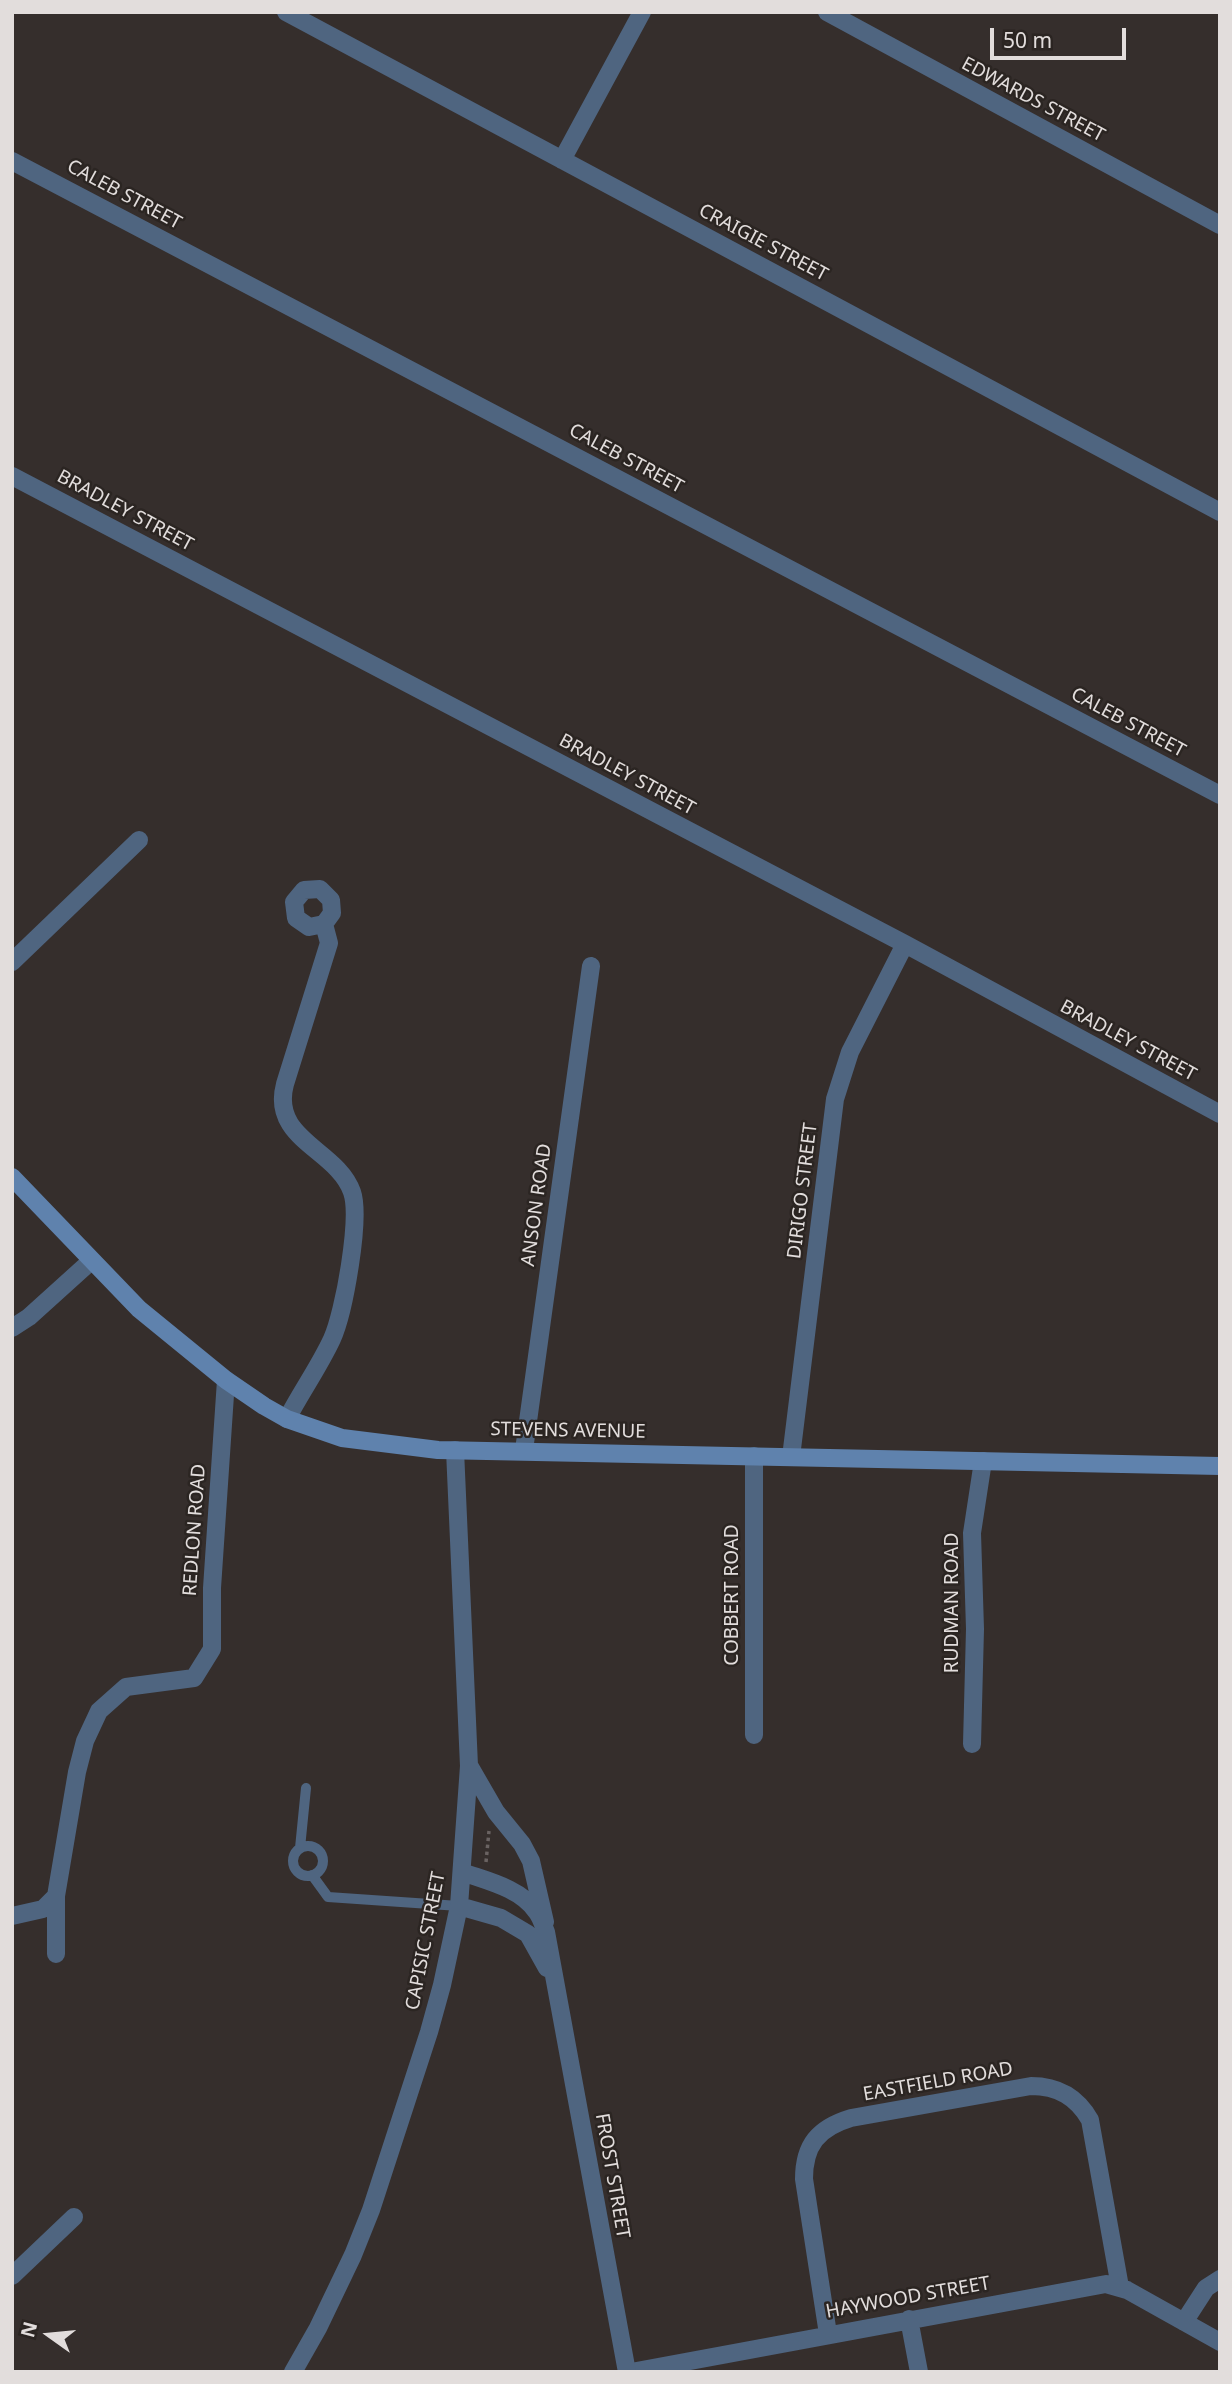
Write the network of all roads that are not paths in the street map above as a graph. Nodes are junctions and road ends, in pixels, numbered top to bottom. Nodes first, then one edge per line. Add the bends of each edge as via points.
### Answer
1 (286, 12) edge
2 (642, 12) edge
3 (827, 12) edge
4 (12, 160) edge
5 (562, 160) junction
6 (1220, 225) edge
7 (12, 476) edge
8 (1220, 512) edge
9 (1220, 795) edge
10 (139, 840) dead end
11 (324, 923) dead end
12 (905, 944) junction
13 (12, 962) edge
14 (591, 966) dead end
15 (1220, 1114) edge
16 (12, 1177) edge
17 (91, 1261) junction
18 (12, 1328) edge
19 (226, 1380) junction
20 (286, 1419) junction
21 (455, 1450) junction
22 (524, 1450) junction
23 (754, 1456) junction
24 (791, 1457) junction
25 (983, 1461) junction
26 (1220, 1466) edge
27 (754, 1735) dead end
28 (972, 1744) dead end
29 (469, 1766) junction
30 (306, 1788) dead end
31 (300, 1848) junction
32 (462, 1872) junction
33 (312, 1875) junction
34 (56, 1896) junction
35 (459, 1906) junction
36 (12, 1916) edge
37 (546, 1932) junction
38 (56, 1954) dead end
39 (556, 1987) junction
40 (74, 2217) dead end
41 (12, 2276) edge
42 (1220, 2279) edge
43 (1120, 2287) junction
44 (909, 2319) junction
45 (1184, 2322) junction
46 (828, 2334) junction
47 (1220, 2342) edge
48 (293, 2372) edge
49 (629, 2372) edge
50 (919, 2372) edge

1 - 5 street, CRAIGIE STREET
2 - 5 street
3 - 6 street, EDWARDS STREET
4 - 9 street, CALEB STREET
5 - 8 street, CRAIGIE STREET
7 - 12 street, BRADLEY STREET
10 - 13 street
11 - 20 street via 329,948 282,1098 291,1128 346,1179 354,1202 354,1228 335,1332
12 - 15 street, BRADLEY STREET
12 - 24 street, DIRIGO STREET via 850,1052 835,1099
14 - 22 street, ANSON ROAD
16 - 17 main road, STEVENS AVENUE
17 - 18 street
17 - 19 main road, STEVENS AVENUE via 139,1309
19 - 20 main road, STEVENS AVENUE
19 - 34 street, REDLON ROAD via 212,1649 194,1678 127,1687 99,1711 77,1772
20 - 21 main road, STEVENS AVENUE via 342,1438
21 - 22 main road, STEVENS AVENUE
21 - 29 street, CAPISIC STREET
22 - 23 main road, STEVENS AVENUE
23 - 24 main road, STEVENS AVENUE
23 - 27 street, COBBERT ROAD
24 - 25 main road, STEVENS AVENUE
25 - 26 main road, STEVENS AVENUE
25 - 28 street, RUDMAN ROAD via 972,1533
29 - 32 street, CAPISIC STREET
29 - 37 street, FROST STREET via 531,1861
30 - 31 lane
31 - 33 lane via 293,1866 299,1873
31 - 33 lane via 310,1846 322,1856 320,1870
32 - 35 street, CAPISIC STREET
32 - 37 street, FROST STREET via 523,1897
33 - 35 lane via 328,1898
34 - 36 street via 43,1909
34 - 38 street
35 - 39 street, FROST STREET via 501,1918 528,1934
35 - 48 street, CAPISIC STREET via 429,2032 371,2210
37 - 39 street, FROST STREET
39 - 49 street, FROST STREET
40 - 41 street
42 - 45 street via 1206,2288
43 - 44 street, HAYWOOD STREET via 1106,2284
43 - 45 street, HAYWOOD STREET
43 - 46 street, EASTFIELD ROAD via 1090,2120 1068,2094 1031,2086 850,2118 818,2135 806,2155 804,2179
44 - 46 street, HAYWOOD STREET
44 - 50 street
45 - 47 street, HAYWOOD STREET
46 - 49 street, HAYWOOD STREET

